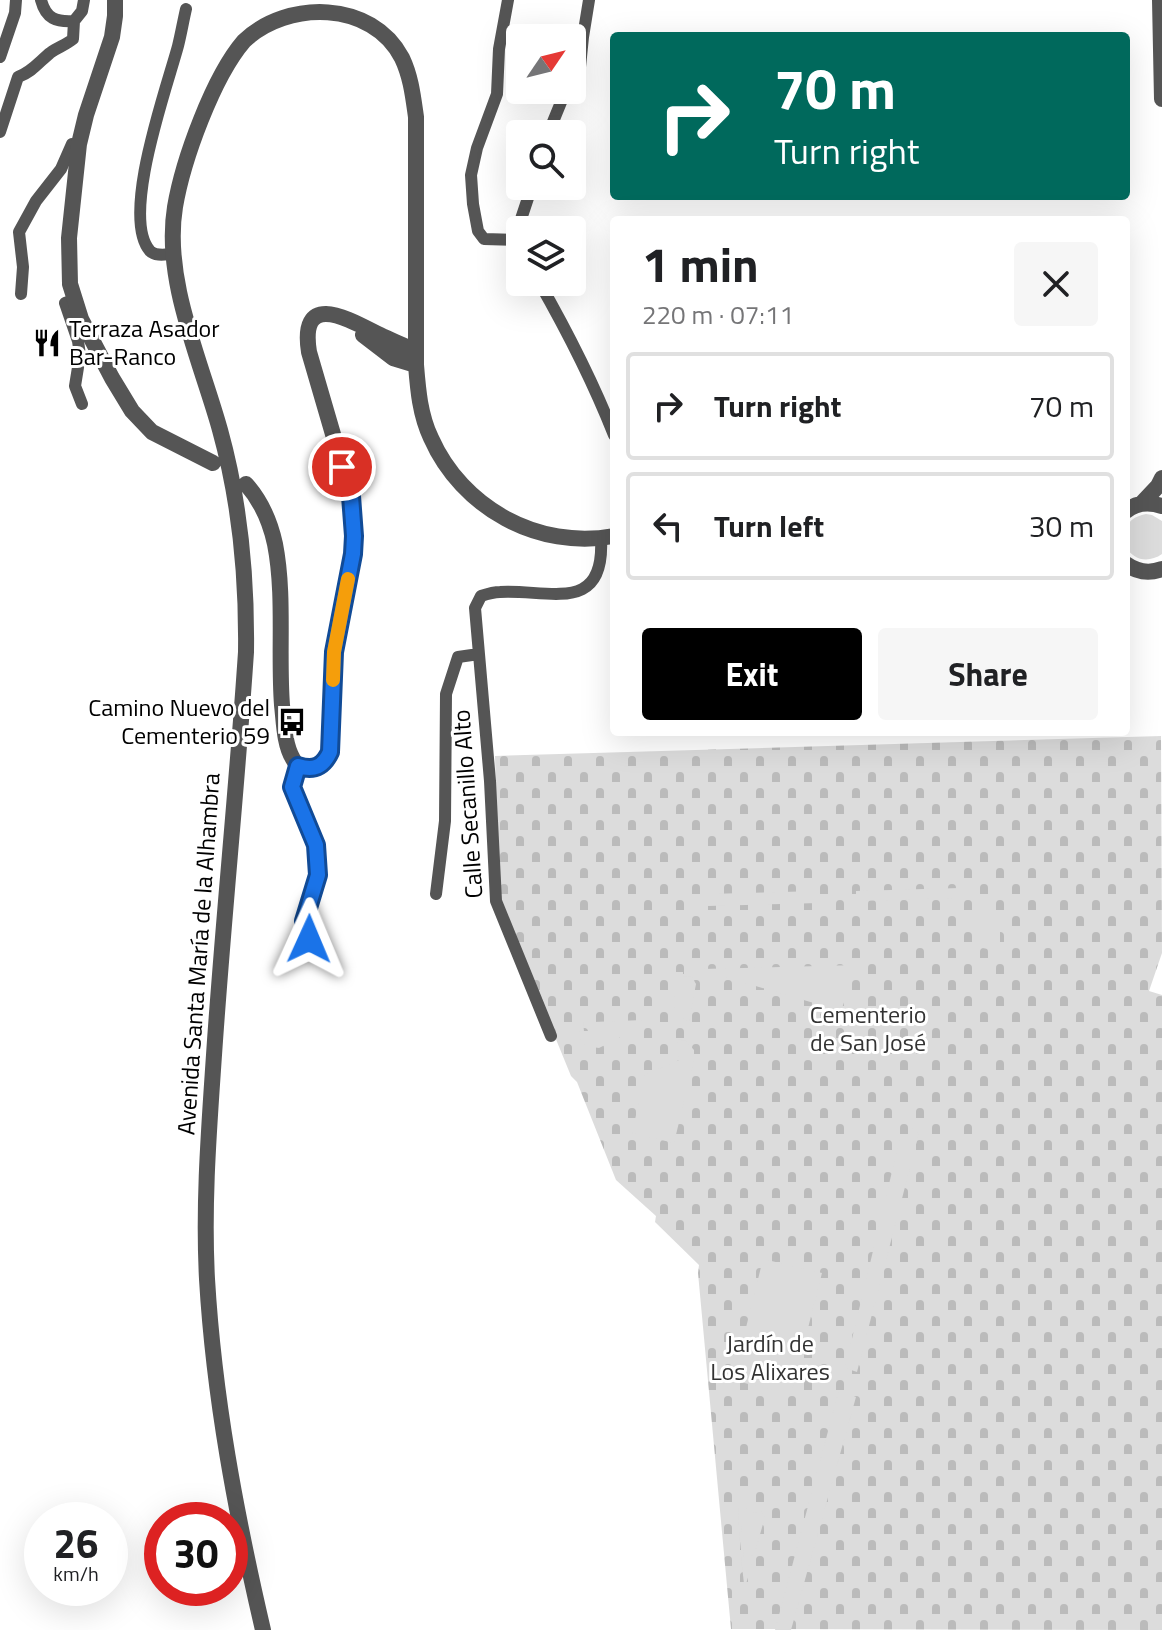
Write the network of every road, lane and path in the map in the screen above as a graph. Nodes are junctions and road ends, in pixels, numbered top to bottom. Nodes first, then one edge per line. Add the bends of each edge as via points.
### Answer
1 (16, 0) edge
2 (41, 0) edge
3 (84, 0) edge
4 (115, 0) edge
5 (508, 0) edge
6 (589, 0) edge
7 (1160, 0) edge
8 (186, 9) dead end
9 (74, 21) junction
10 (585, 24) edge
11 (0, 57) edge
12 (1162, 99) edge
13 (0, 132) edge
14 (79, 144) junction
15 (506, 243) edge
16 (174, 254) junction
17 (21, 294) dead end
18 (547, 296) edge
19 (74, 300) junction
20 (343, 318) junction
21 (416, 321) junction
22 (383, 336) junction
23 (393, 358) junction
24 (416, 358) junction
25 (418, 397) junction
26 (82, 404) dead end
27 (610, 425) edge
28 (213, 463) dead end
29 (1162, 478) edge
30 (246, 484) dead end
31 (1142, 503) junction
32 (1162, 506) edge
33 (1130, 509) edge
34 (607, 537) edge
35 (1130, 566) edge
36 (1162, 569) edge
37 (479, 654) junction
38 (298, 766) junction
39 (436, 894) dead end
40 (309, 939) dead end
41 (551, 1036) dead end
42 (263, 1630) edge

1 - 11 street
2 - 9 street via 49,16
3 - 9 street
4 - 14 street via 112,37
5 - 15 street via 497,94 471,175 478,231 484,239
6 - 10 street
7 - 12 street
8 - 16 street via 149,147 139,217 150,251
9 - 13 street via 73,39 18,77
14 - 17 street via 72,144 19,232
14 - 19 street via 68,266
16 - 21 street, Avenida Santa María de la Alhambra via 174,210 181,178 231,58 265,22 289,11 326,6 348,12 385,34 411,83 416,117
16 - 42 street, Avenida Santa María de la Alhambra via 180,295 228,464 244,569 244,687 207,1160 207,1276 221,1426
18 - 27 street
19 - 26 street via 65,303 78,341 75,386
19 - 28 street via 132,411 152,432
20 - 22 street
20 - 23 street
20 - 38 street via 317,315 308,326 309,352 351,496 354,536 334,652 330,752 319,767
21 - 22 street via 395,335
21 - 24 street, Avenida Santa María de la Alhambra
22 - 24 street
23 - 24 street
23 - 25 street
24 - 25 street, Avenida Santa María de la Alhambra
25 - 34 street, Avenida Santa María de la Alhambra via 441,457 486,508 532,531 563,538
29 - 31 street
30 - 38 street via 265,511 276,548 284,726
31 - 32 street
31 - 33 street
34 - 37 street, Calle Secanillo Alto via 599,571 576,592 481,596 475,608
35 - 36 street via 1147,572
37 - 39 street, Calle Secanillo Alto via 458,657 446,694 445,821
37 - 41 street, Calle Secanillo Alto via 496,901
38 - 40 street via 292,787 316,845 318,875 304,921

